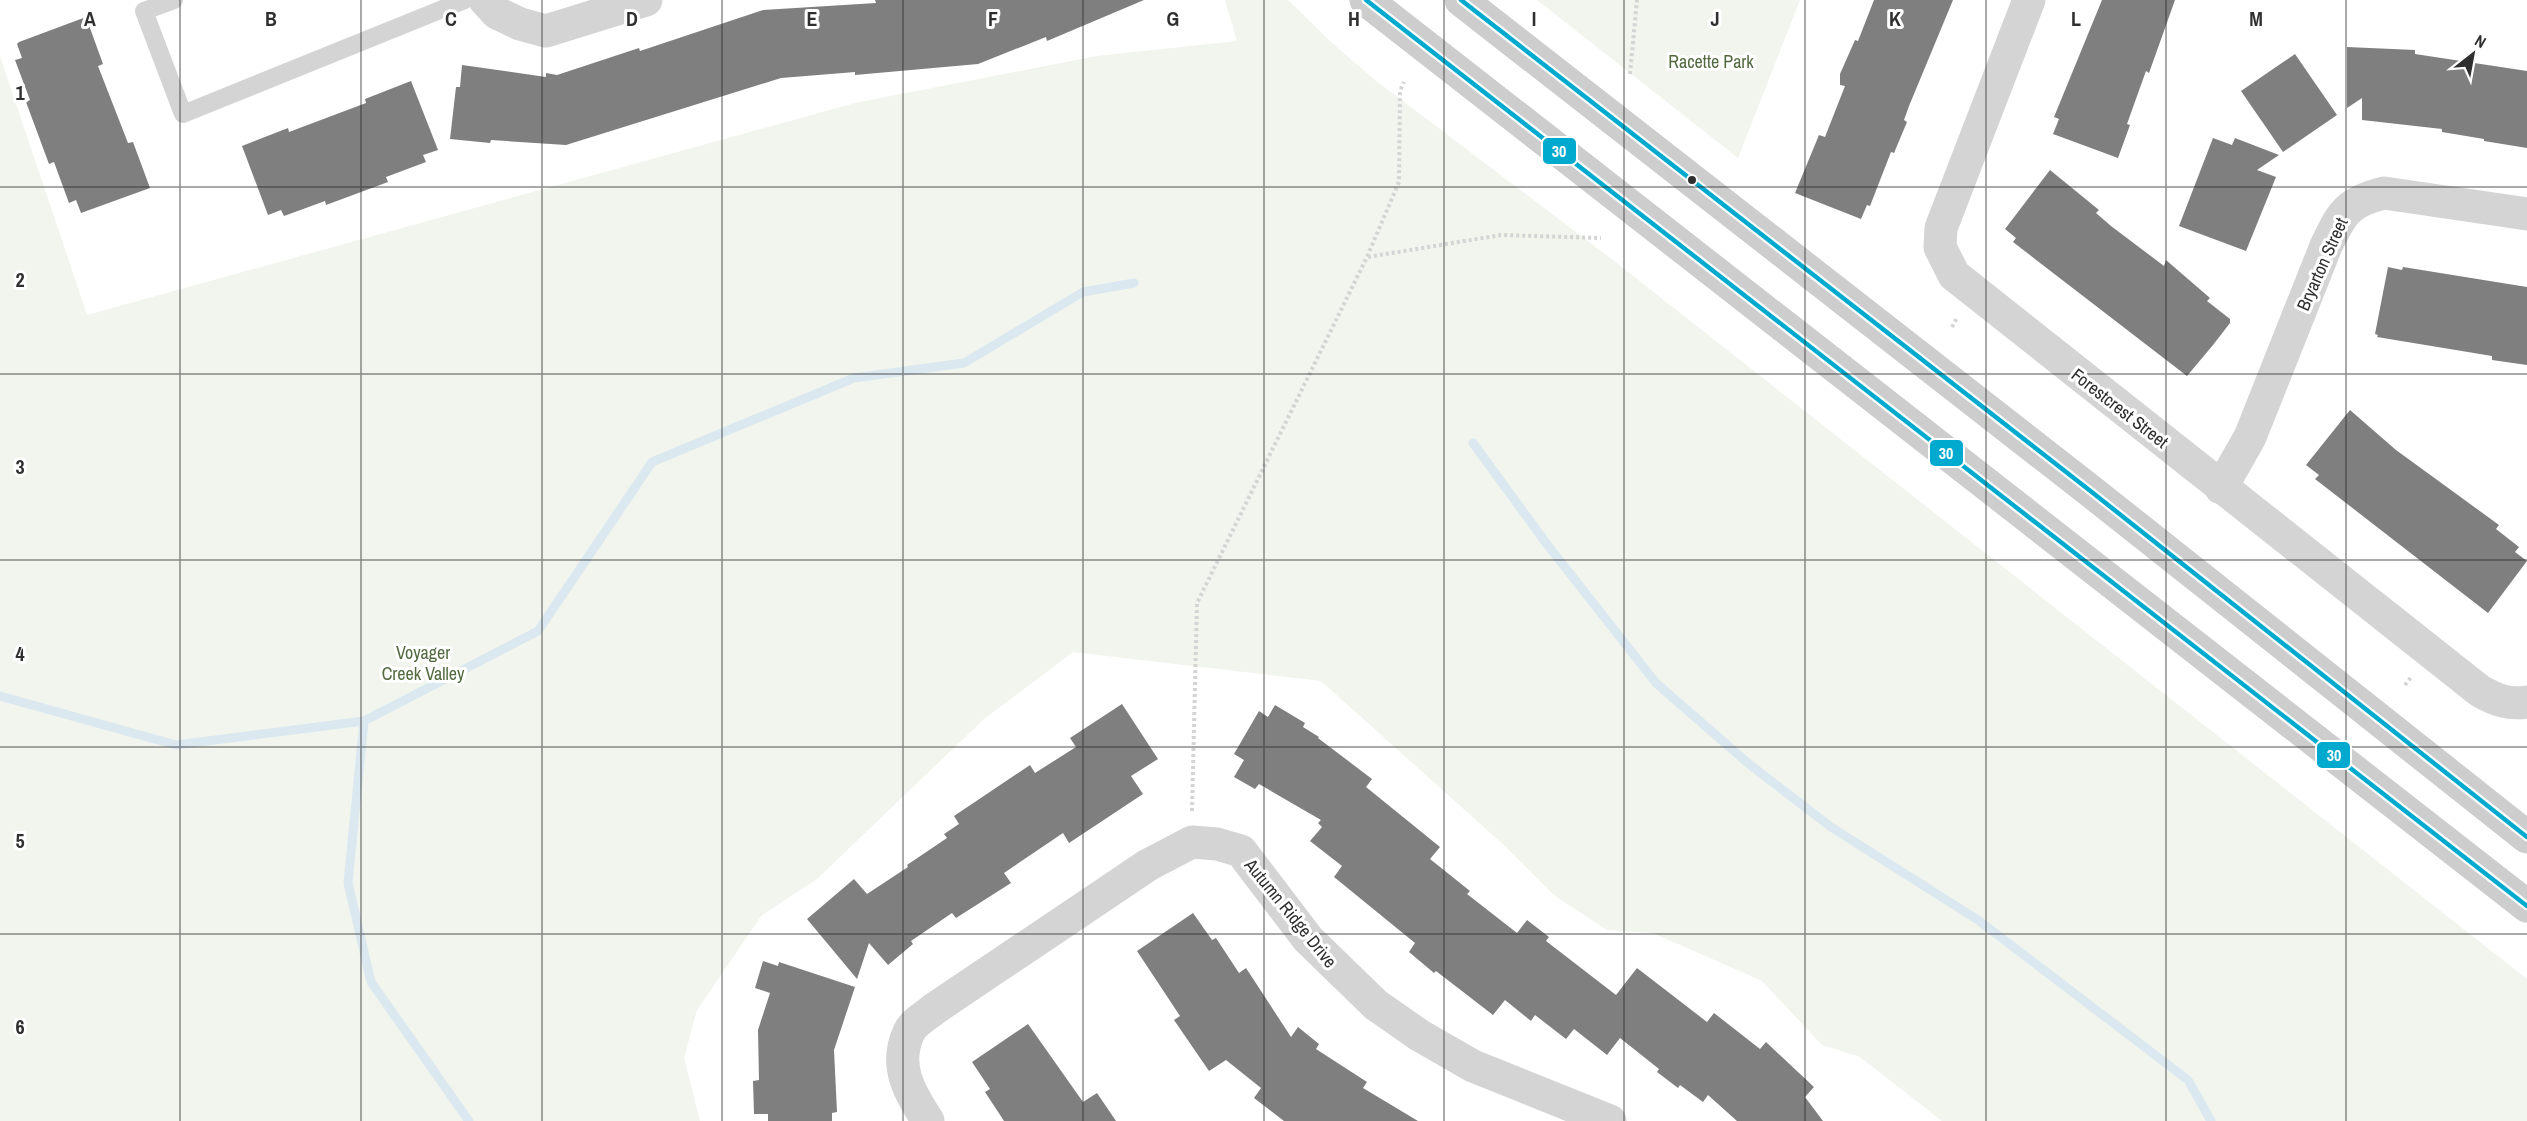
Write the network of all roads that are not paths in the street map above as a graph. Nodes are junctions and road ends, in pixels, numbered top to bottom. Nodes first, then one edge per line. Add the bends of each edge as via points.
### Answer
1 (174, 0) edge
2 (465, 0) edge
3 (485, 0) edge
4 (645, 0) edge
5 (1366, 0) edge
6 (1461, 0) edge
7 (2029, 0) edge
8 (2527, 214) edge
9 (2221, 488) junction
10 (2527, 702) edge
11 (2527, 837) edge
12 (2527, 906) edge
13 (928, 1121) edge
14 (1610, 1121) edge

1 - 2 lane via 144,11 183,114
3 - 4 street via 497,13 546,31
5 - 12 main road
6 - 11 main road
7 - 9 street, Forestcrest Street via 1941,228 1940,247 1954,275
8 - 9 street, Bryarton Street via 2384,192 2350,205 2340,216 2326,246 2250,437
9 - 10 street, Forestcrest Street via 2480,690 2497,700
13 - 14 street, Autumn Ridge Drive via 908,1090 902,1056 910,1030 934,1009 1139,871 1192,842 1241,851 1308,939 1347,980 1419,1035 1473,1066

